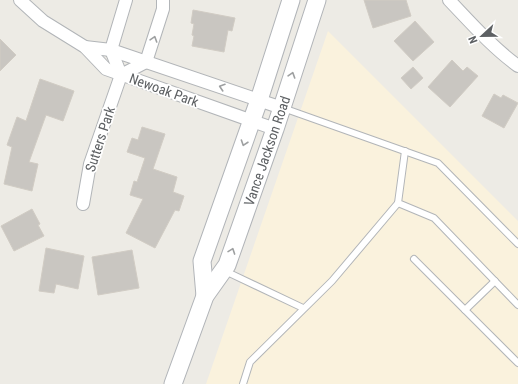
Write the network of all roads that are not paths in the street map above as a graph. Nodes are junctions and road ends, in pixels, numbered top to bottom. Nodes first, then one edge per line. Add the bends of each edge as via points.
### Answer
1 (20, 0) edge
2 (126, 0) edge
3 (163, 0) edge
4 (291, 0) edge
5 (317, 0) edge
6 (449, 0) edge
7 (85, 47) junction
8 (111, 50) junction
9 (146, 62) junction
10 (518, 66) edge
11 (121, 75) junction
12 (259, 100) junction
13 (282, 108) junction
14 (251, 122) junction
15 (275, 130) junction
16 (405, 151) junction
17 (398, 203) junction
18 (83, 204) dead end
19 (518, 244) edge
20 (414, 259) dead end
21 (223, 270) junction
22 (495, 281) junction
23 (205, 296) junction
24 (518, 304) edge
25 (303, 308) junction
26 (464, 310) junction
27 (518, 363) edge
28 (173, 384) edge
29 (243, 384) edge

1 - 7 street, Newoak Park via 43,21
2 - 8 street
9 -> 3 street via 163,9
4 - 12 main road, Vance Jackson Road
13 -> 5 main road, Vance Jackson Road
6 - 10 street via 486,39
7 - 8 street, Newoak Park
7 - 11 street, Newoak Park via 106,69
8 - 9 street, Newoak Park
8 - 11 street
9 - 11 street
12 -> 9 street, Newoak Park
11 - 14 street, Newoak Park
11 - 18 street, Sutters Park via 90,164
12 - 13 street, Newoak Park
12 - 14 main road, Vance Jackson Road
13 - 15 main road, Vance Jackson Road
13 - 16 lane
14 - 15 street, Newoak Park
14 -> 23 main road, Vance Jackson Road via 202,262
21 -> 15 main road, Vance Jackson Road via 227,265
16 - 17 lane
16 - 19 lane via 438,163
17 - 22 lane via 434,218
17 - 25 lane via 332,281
20 - 26 lane
21 - 23 main road, Vance Jackson Road
21 - 25 lane
22 - 24 lane
22 - 26 lane
23 - 28 main road, Vance Jackson Road
25 - 29 lane via 250,362
26 - 27 lane

